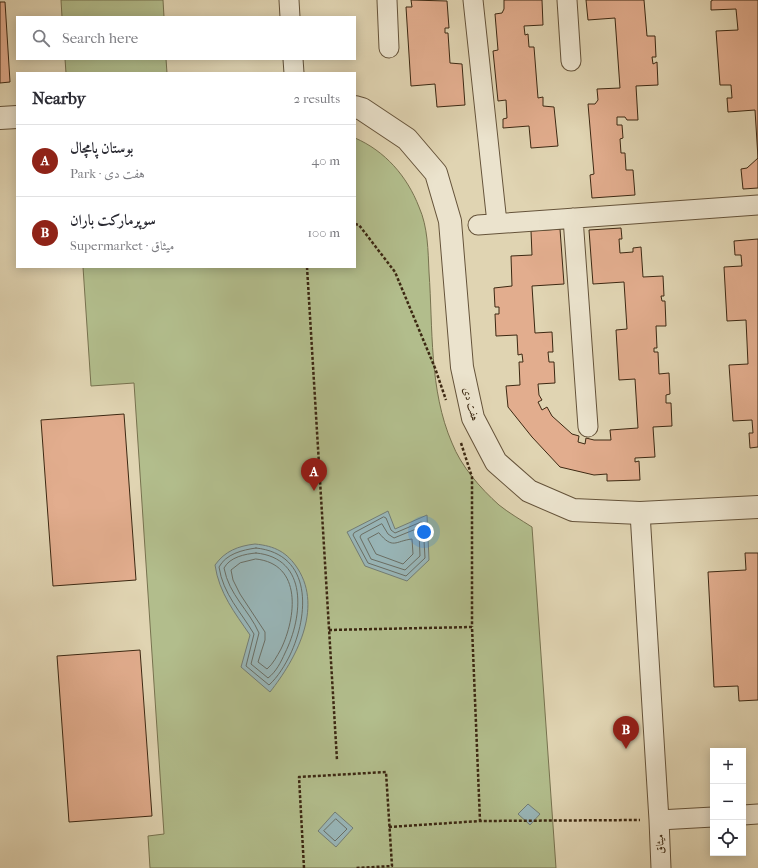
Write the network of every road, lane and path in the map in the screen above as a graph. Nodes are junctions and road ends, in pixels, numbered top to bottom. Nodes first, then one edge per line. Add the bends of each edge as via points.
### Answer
1 (289, 0) edge
2 (386, 0) edge
3 (473, 0) edge
4 (567, 0) edge
5 (290, 16) edge
6 (389, 48) dead end
7 (293, 60) edge
8 (571, 61) dead end
9 (294, 72) edge
10 (356, 107) edge
11 (16, 117) edge
12 (0, 118) edge
13 (758, 205) edge
14 (573, 218) junction
15 (356, 224) edge
16 (497, 224) junction
17 (478, 225) dead end
18 (307, 268) edge
19 (447, 404) dead end
20 (588, 427) dead end
21 (460, 440) dead end
22 (758, 506) edge
23 (640, 513) junction
24 (472, 627) junction
25 (329, 630) junction
26 (337, 760) dead end
27 (758, 814) edge
28 (746, 815) edge
29 (710, 817) edge
30 (659, 820) junction
31 (480, 821) junction
32 (389, 827) junction
33 (304, 868) edge
34 (356, 868) edge
35 (661, 868) edge

1 - 5 street
2 - 6 street
3 - 16 street
4 - 8 street
7 - 9 street
10 - 23 street, هفت دی via 407,139 436,172 450,221 462,367 472,418 496,462 529,491 573,510
11 - 12 street
13 - 14 street
14 - 16 street
14 - 20 street
15 - 19 path via 395,272 435,368
16 - 17 street
18 - 25 path
21 - 24 path via 472,477
22 - 23 street, هفت دی
23 - 30 street, میثاق
24 - 25 path
24 - 31 path
25 - 26 path
27 - 28 street
29 - 30 street
30 - 31 path
30 - 35 street, میثاق
31 - 32 path
32 - 33 path via 386,772 299,777
32 - 34 path via 392,866

